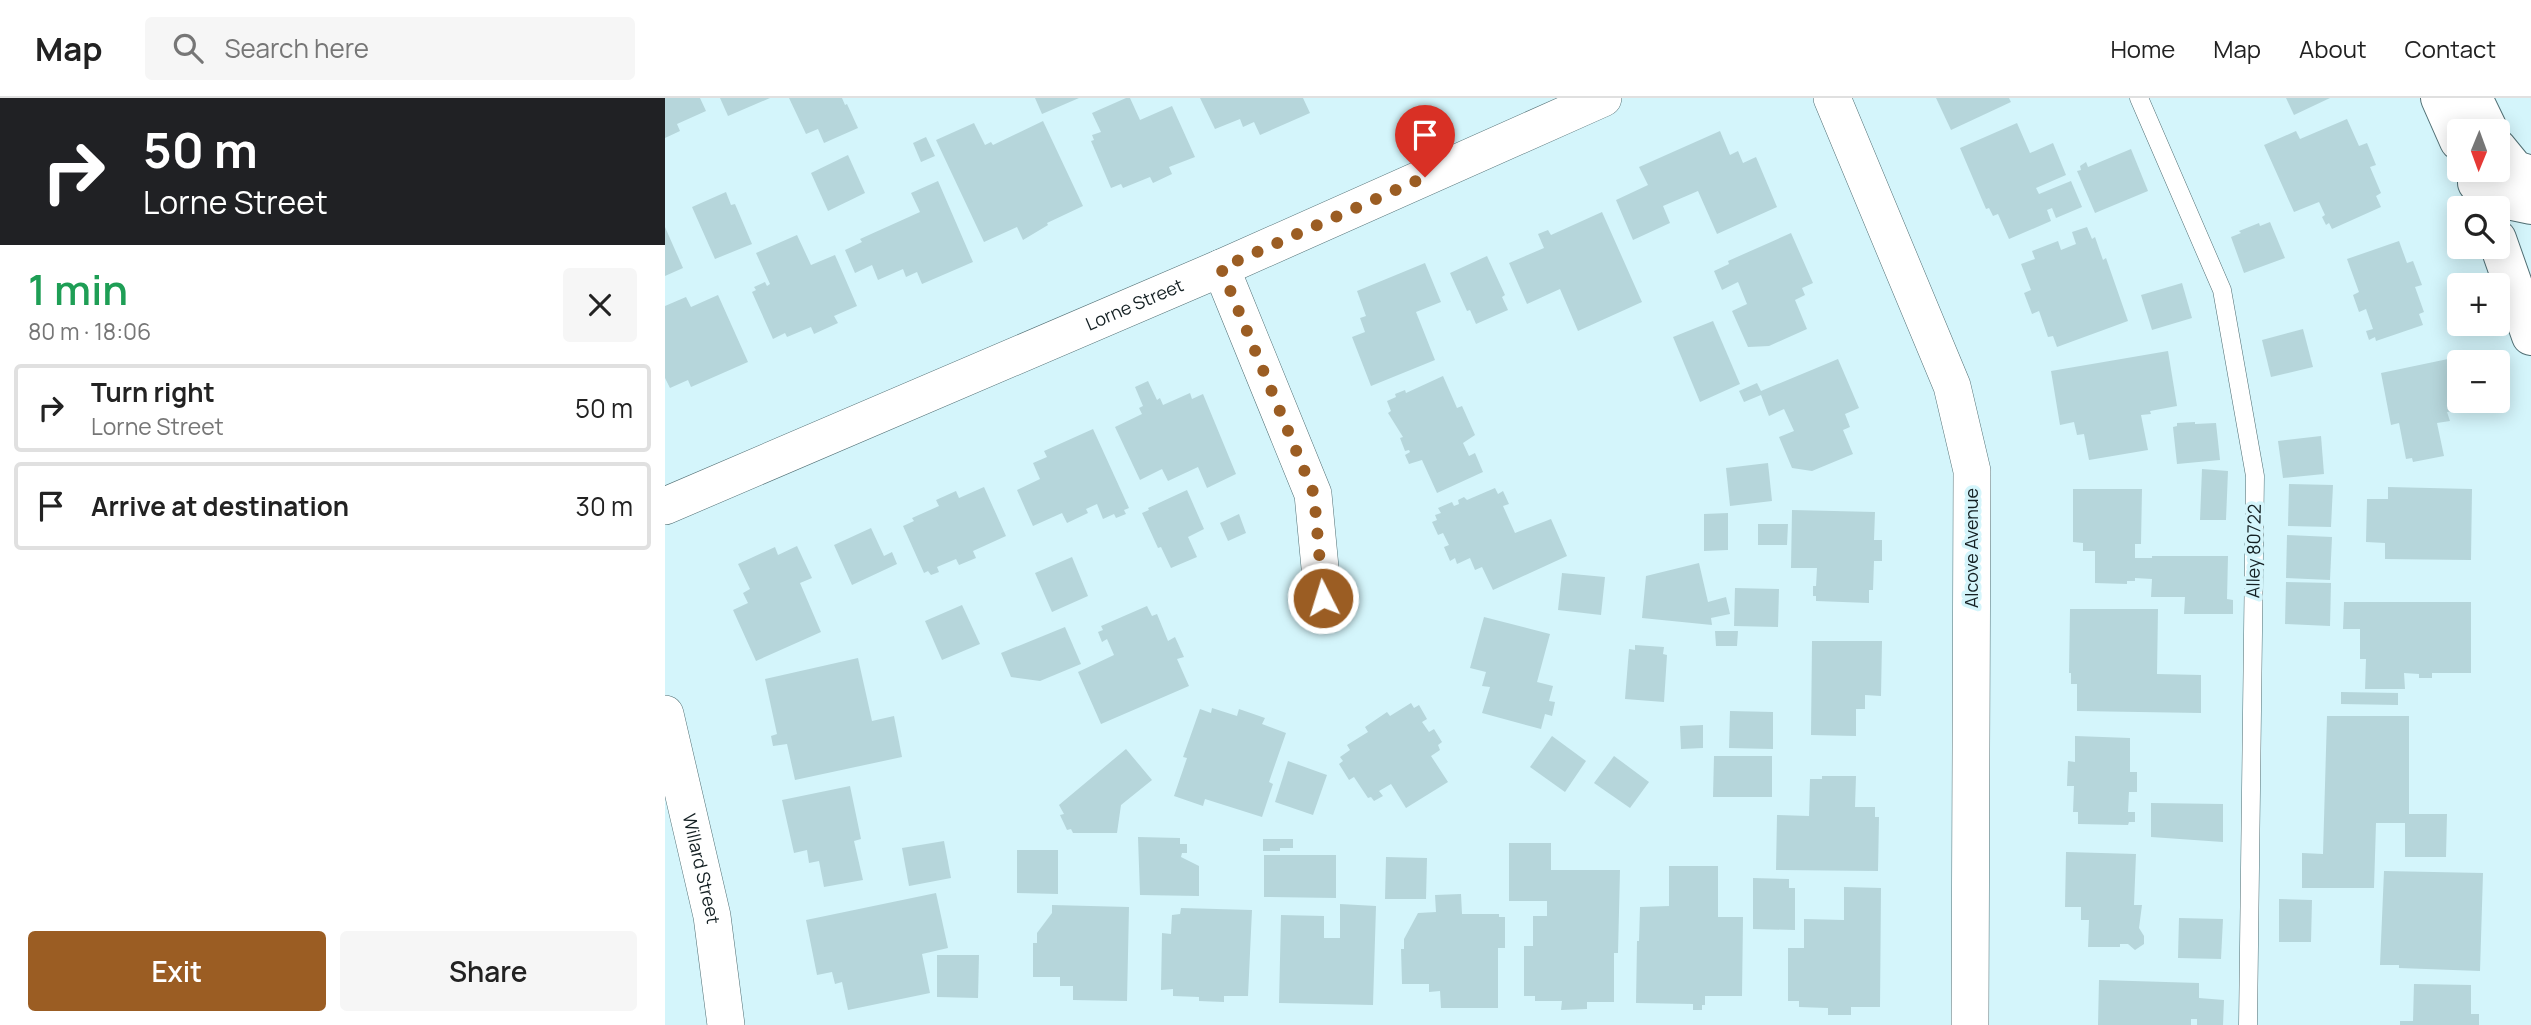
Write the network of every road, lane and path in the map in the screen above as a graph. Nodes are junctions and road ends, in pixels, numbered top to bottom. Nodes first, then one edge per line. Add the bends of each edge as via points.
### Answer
1 (1603, 98) edge
2 (1832, 98) edge
3 (2139, 98) edge
4 (2440, 98) edge
5 (2473, 98) edge
6 (2449, 119) edge
7 (2483, 119) edge
8 (2510, 164) edge
9 (2531, 175) edge
10 (2478, 187) edge
11 (2531, 205) edge
12 (2504, 259) edge
13 (1221, 268) junction
14 (2531, 336) edge
15 (665, 506) edge
16 (1323, 598) dead end
17 (665, 714) edge
18 (726, 1025) edge
19 (1970, 1025) edge
20 (2248, 1025) edge

1 - 13 street, Lorne Street
2 - 19 street, Alcove Avenue via 1952,386 1972,471
3 - 20 lane, Alley 80722 via 2222,290 2255,476
4 - 6 street
5 - 7 street
8 - 9 street
10 - 11 street
12 - 14 street
13 - 15 street, Lorne Street
13 - 16 street via 1314,494
17 - 18 street, Willard Street via 712,916

